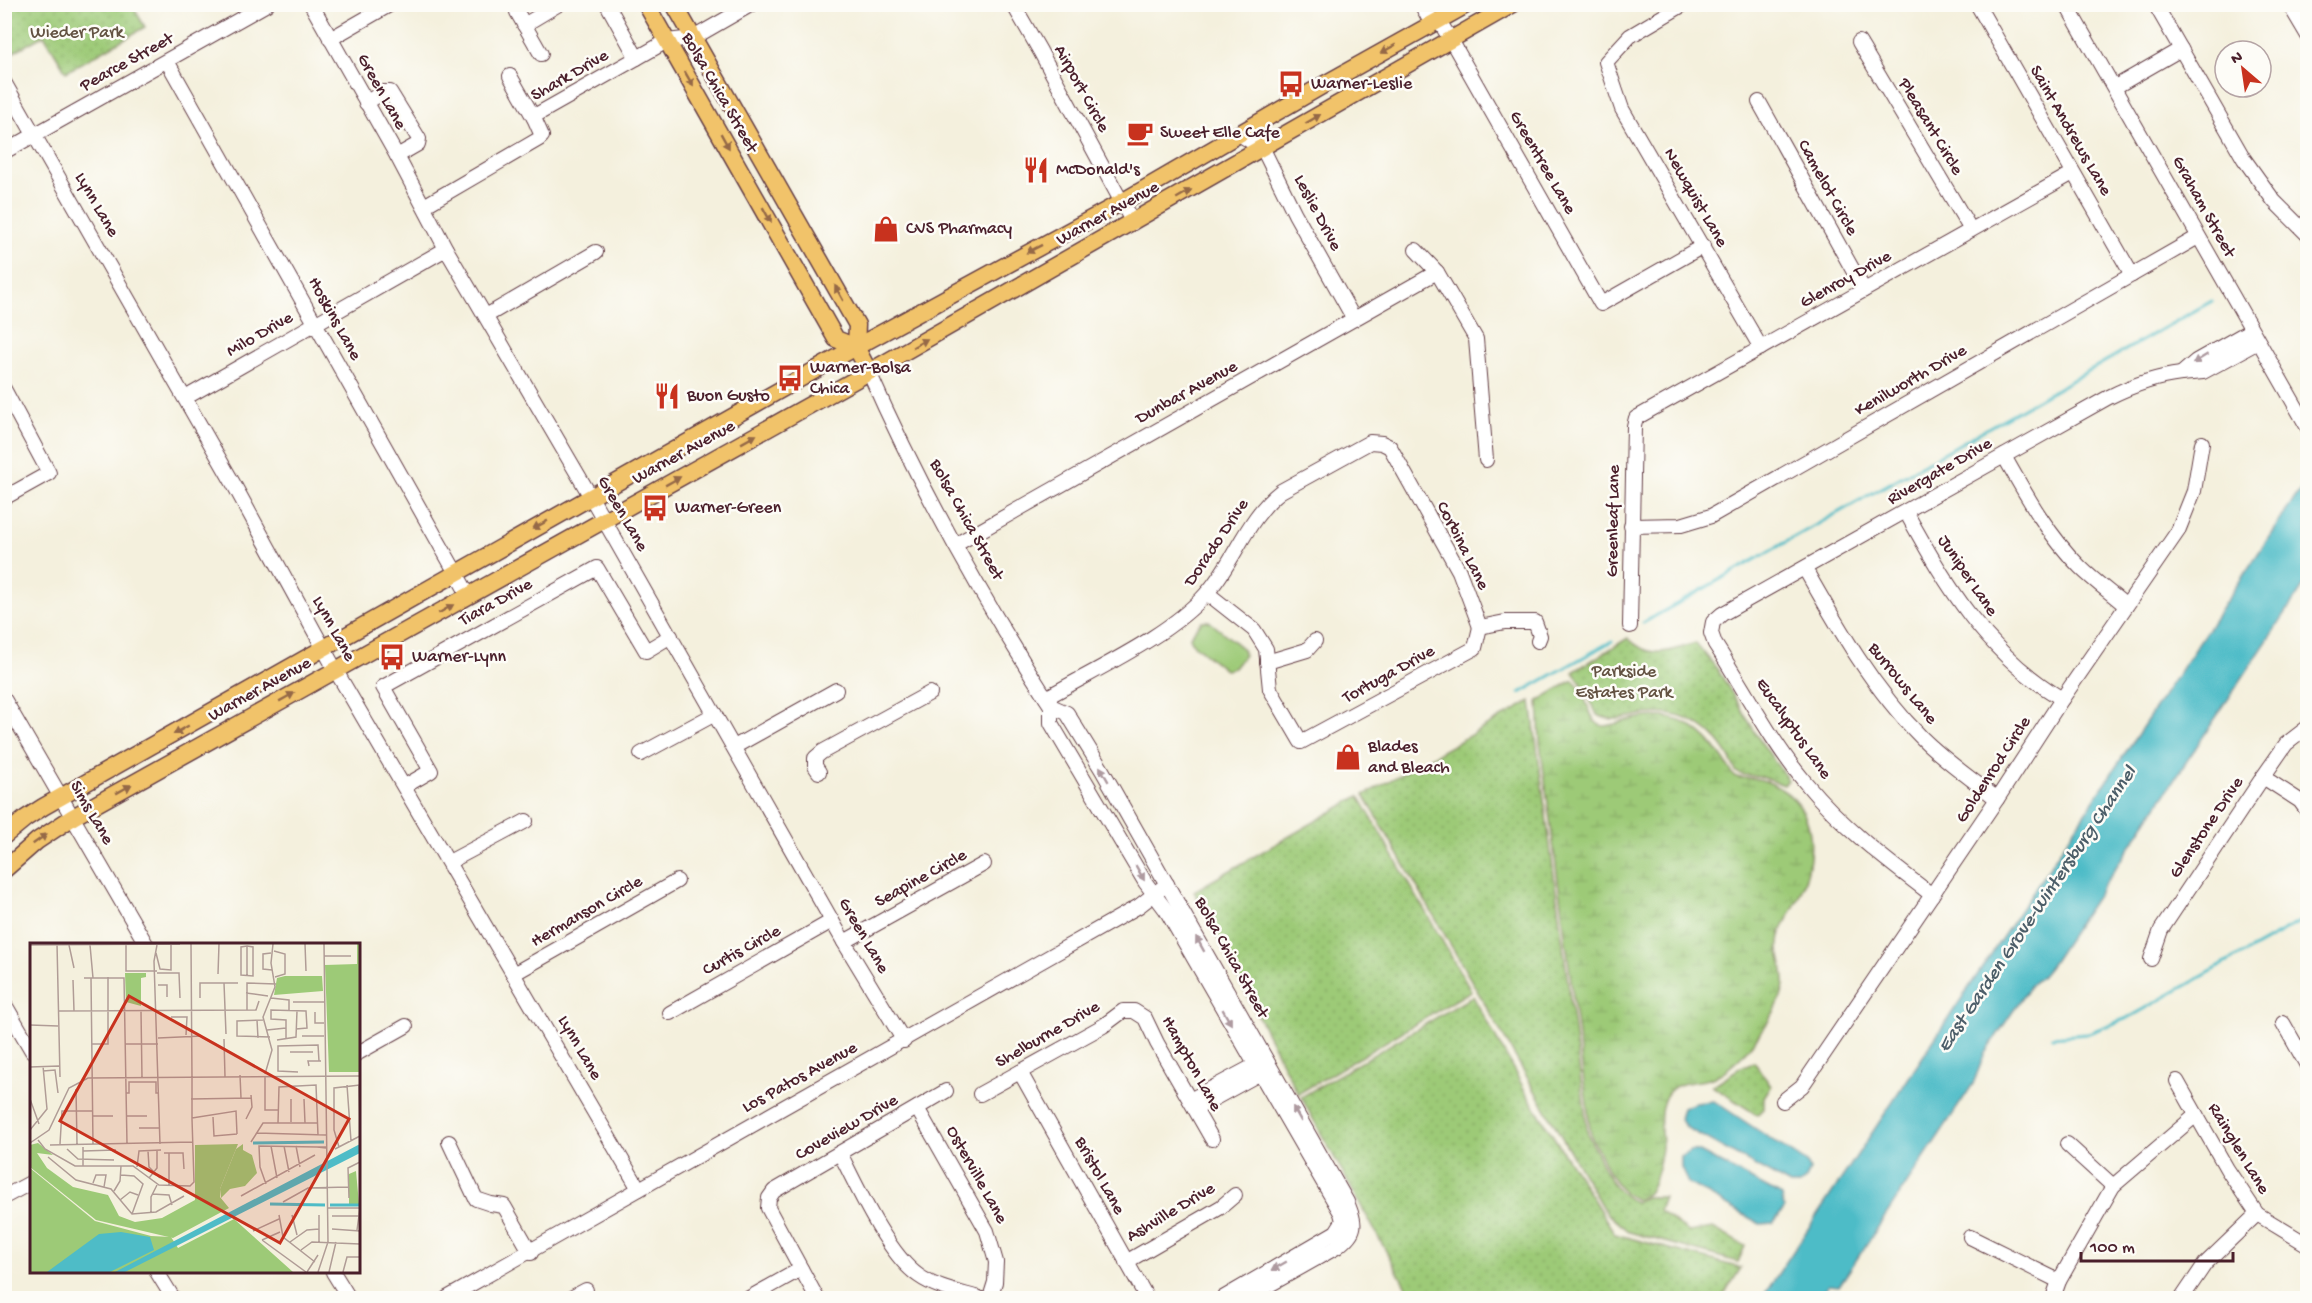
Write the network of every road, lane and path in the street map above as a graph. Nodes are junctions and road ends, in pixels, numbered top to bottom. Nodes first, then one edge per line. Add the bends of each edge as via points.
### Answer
1 (267, 4) edge
2 (310, 4) edge
3 (391, 4) edge
4 (559, 4) edge
5 (607, 4) edge
6 (646, 4) edge
7 (674, 4) edge
8 (752, 4) edge
9 (1012, 4) edge
10 (1421, 4) edge
11 (1468, 4) edge
12 (1513, 4) edge
13 (1684, 4) edge
14 (1977, 4) edge
15 (2066, 4) edge
16 (2155, 4) edge
17 (2289, 4) edge
18 (517, 12) dead end
19 (1439, 13) edge
20 (524, 25) junction
21 (2307, 36) edge
22 (693, 38) junction
23 (330, 39) junction
24 (1451, 40) junction
25 (667, 41) junction
26 (1859, 42) dead end
27 (2181, 49) junction
28 (540, 54) dead end
29 (638, 58) junction
30 (167, 61) junction
31 (510, 76) dead end
32 (4, 81) edge
33 (2115, 87) junction
34 (1759, 102) dead end
35 (366, 103) junction
36 (534, 118) junction
37 (1239, 134) junction
38 (35, 135) junction
39 (1263, 149) junction
40 (4, 152) edge
41 (760, 154) junction
42 (397, 156) junction
43 (738, 165) junction
44 (2073, 173) junction
45 (1122, 202) junction
46 (424, 206) junction
47 (1133, 223) junction
48 (1971, 231) junction
49 (2307, 235) edge
50 (2198, 237) junction
51 (1703, 246) junction
52 (446, 249) junction
53 (1416, 250) dead end
54 (596, 252) dead end
55 (1437, 272) junction
56 (2132, 275) junction
57 (1864, 290) junction
58 (486, 316) junction
59 (1354, 319) junction
60 (316, 323) junction
61 (2254, 336) junction
62 (856, 347) junction
63 (1761, 348) junction
64 (869, 372) junction
65 (4, 389) edge
66 (185, 398) junction
67 (1636, 418) joint
68 (2307, 428) edge
69 (2202, 443) dead end
70 (1390, 447) joint
71 (2004, 456) junction
72 (1486, 460) dead end
73 (591, 496) junction
74 (4, 498) edge
75 (1906, 512) junction
76 (603, 520) junction
77 (1631, 526) junction
78 (955, 545) junction
79 (1805, 569) junction
80 (456, 573) junction
81 (1207, 593) junction
82 (469, 596) junction
83 (2126, 606) junction
84 (1722, 614) joint
85 (1630, 626) dead end
86 (1480, 627) junction
87 (671, 636) junction
88 (1315, 641) dead end
89 (1538, 641) dead end
90 (323, 648) junction
91 (1268, 662) junction
92 (336, 671) junction
93 (836, 690) dead end
94 (930, 693) dead end
95 (4, 699) edge
96 (2062, 699) junction
97 (1049, 702) junction
98 (716, 714) junction
99 (2307, 727) edge
100 (734, 747) junction
101 (641, 754) dead end
102 (819, 771) dead end
103 (2263, 777) junction
104 (405, 786) junction
105 (61, 797) junction
106 (1997, 799) junction
107 (2307, 812) edge
108 (72, 817) junction
109 (526, 821) dead end
110 (4, 836) edge
111 (449, 862) junction
112 (984, 864) dead end
113 (4, 870) edge
114 (677, 881) dead end
115 (1167, 884) junction
116 (1155, 895) junction
117 (1932, 895) junction
118 (832, 921) junction
119 (844, 942) junction
120 (145, 943) edge
121 (2151, 959) dead end
122 (515, 974) junction
123 (4, 1003) edge
124 (1134, 1011) joint
125 (670, 1013) dead end
126 (8, 1015) edge
127 (2283, 1023) dead end
128 (406, 1026) dead end
129 (904, 1041) junction
130 (30, 1048) edge
131 (360, 1052) edge
132 (1263, 1066) junction
133 (2307, 1067) edge
134 (1020, 1072) junction
135 (2177, 1081) dead end
136 (946, 1091) dead end
137 (980, 1094) dead end
138 (1784, 1101) dead end
139 (1192, 1105) junction
140 (917, 1108) junction
141 (2196, 1115) junction
142 (1212, 1139) dead end
143 (449, 1142) dead end
144 (2067, 1144) dead end
145 (840, 1153) junction
146 (30, 1183) edge
147 (2113, 1186) junction
148 (639, 1189) junction
149 (1235, 1196) dead end
150 (4, 1197) edge
151 (2257, 1214) junction
152 (1970, 1237) dead end
153 (2307, 1245) edge
154 (531, 1253) junction
155 (1126, 1262) junction
156 (801, 1269) junction
157 (158, 1273) edge
158 (334, 1273) edge
159 (2059, 1281) junction
160 (586, 1290) dead end
161 (173, 1299) edge
162 (349, 1299) edge
163 (447, 1299) edge
164 (571, 1299) edge
165 (748, 1299) edge
166 (817, 1299) edge
167 (979, 1299) edge
168 (990, 1299) edge
169 (1147, 1299) edge
170 (1223, 1299) edge
171 (1246, 1299) edge
172 (2053, 1299) edge
173 (2182, 1299) edge

1 - 30 street, Pearce Street
2 - 23 street, Green Lane
3 - 23 street
4 - 20 street
5 - 29 street
6 - 25 main road, Bolsa Chica Street
7 - 22 main road, Bolsa Chica Street
8 - 22 street
9 - 45 street, Airport Circle
10 - 19 street, Greentree Lane via 1428,17
11 - 19 main road, Warner Avenue
12 - 24 main road, Warner Avenue
13 - 51 street, Newquist Lane via 1630,36 1606,62 1622,109
14 - 44 street, Saint Andrews Lane
15 - 33 street, Graham Street
16 - 27 street
17 - 21 street
18 - 20 street
19 - 24 street, Greentree Lane
19 -> 37 main road, Warner Avenue
20 - 28 street
22 - 25 street
22 - 41 main road, Bolsa Chica Street
23 - 35 street, Green Lane
39 -> 24 main road, Warner Avenue
24 - 51 street, Greentree Lane via 1601,304
25 - 29 street, Shark Drive
25 -> 43 main road, Bolsa Chica Street
26 - 48 street, Pleasant Circle
27 - 33 street
27 - 49 street via 2244,159 2274,201
29 - 36 street, Shark Drive
30 - 38 street, Pearce Street
30 - 60 street, Hoskins Lane
31 - 36 street
32 - 38 street, Lynn Lane
33 - 50 street, Graham Street
34 - 57 street, Camelot Circle
35 - 42 street, Green Lane
35 - 42 street via 390,92 419,139 418,144
36 - 46 street, Shark Drive via 542,136 539,139
37 - 39 street
37 - 45 main road, Warner Avenue
38 - 40 street, Pearce Street
38 - 66 street, Lynn Lane
47 -> 39 main road, Warner Avenue
39 - 59 street, Leslie Drive
41 - 43 main road
62 -> 41 main road, Bolsa Chica Street via 857,325
42 - 46 street, Green Lane
43 -> 62 main road, Bolsa Chica Street via 836,339
44 - 48 street, Glenroy Drive
44 - 56 street, Saint Andrews Lane
45 - 47 street, Airport Circle
45 -> 62 main road, Warner Avenue
46 - 52 street, Green Lane
64 -> 47 main road, Warner Avenue
48 - 57 street, Glenroy Drive
50 - 56 street, Kenilworth Drive
50 - 61 street, Graham Street
51 - 63 street, Newquist Lane
52 - 58 street, Green Lane
52 - 60 street, Milo Drive
53 - 55 street
54 - 58 street
55 - 59 street, Dunbar Avenue
55 - 72 street via 1476,339
56 - 77 street, Kenilworth Drive via 1711,516 1681,525
57 - 63 street, Glenroy Drive
58 - 73 street, Green Lane
59 - 78 street, Dunbar Avenue
60 - 66 street, Milo Drive
60 - 80 street, Hoskins Lane
61 - 68 street, Graham Street
61 - 71 street, Rivergate Drive via 2196,361 2181,374 2127,387
62 - 64 main road, Bolsa Chica Street
62 - 73 main road, Warner Avenue
63 - 67 street, Glenroy Drive
76 -> 64 main road, Warner Avenue
64 - 78 street, Bolsa Chica Street via 893,429
65 - 74 street via 49,473
66 - 90 street, Lynn Lane
67 - 77 street, Greenleaf Lane
69 - 83 street, Goldenrod Circle via 2194,491 2178,531
70 - 81 street, Dorado Drive via 1376,442 1364,444 1269,500
70 - 86 street, Corbina Lane via 1459,571
71 - 75 street, Rivergate Drive
71 - 83 street via 2060,544
73 - 76 street, Green Lane
73 -> 80 main road, Warner Avenue
75 - 79 street, Rivergate Drive
75 - 96 street, Juniper Lane via 1970,617 2004,655
76 - 82 main road, Warner Avenue
76 - 87 street, Green Lane
77 - 85 street, Greenleaf Lane
78 - 97 street, Bolsa Chica Street
79 - 84 street, Rivergate Drive
79 - 106 street, Burrows Lane via 1863,667 1887,699 1931,746
80 - 82 street, Hoskins Lane
80 - 90 main road, Warner Avenue
81 - 91 street via 1254,630 1266,649
81 - 97 street, Dorado Drive via 1175,622
92 -> 82 main road, Warner Avenue
83 - 96 street, Goldenrod Circle
84 - 117 street, Eucalyptus Lane via 1711,627 1715,644 1805,782 1880,856
86 - 89 street via 1535,622
86 - 91 street, Tortuga Drive via 1475,648 1301,742 1270,689
87 - 98 street, Green Lane
87 - 104 street, Tiara Drive via 646,651 597,568 383,687 431,771
88 - 91 street via 1307,650
90 - 92 street, Lynn Lane
90 -> 105 main road, Warner Avenue
92 - 104 street, Lynn Lane
108 -> 92 main road, Warner Avenue
93 - 100 street
94 - 102 street via 822,752 814,758
95 - 105 street, Sims Lane
96 - 106 street, Goldenrod Circle
115 -> 97 street, Bolsa Chica Street via 1067,713
97 -> 116 street, Bolsa Chica Street via 1051,723
98 - 100 street, Green Lane
98 - 101 street
99 - 103 street, Glenstone Drive via 2286,744
100 - 118 street, Green Lane
103 - 107 street via 2300,801
103 - 121 street, Glenstone Drive via 2161,930
104 - 111 street, Lynn Lane
105 - 108 street, Sims Lane
105 - 110 main road, Warner Avenue
106 - 117 street, Goldenrod Circle
113 -> 108 main road, Warner Avenue
108 - 120 street, Sims Lane
109 - 111 street
111 - 122 street, Lynn Lane
112 - 119 street, Seapine Circle
114 - 122 street, Hermanson Circle
115 - 116 street, Los Patos Avenue
132 -> 115 street, Bolsa Chica Street
116 - 129 street, Los Patos Avenue
116 -> 132 street, Bolsa Chica Street
117 - 138 street, Goldenrod Circle via 1802,1086
118 - 119 street, Green Lane
118 - 125 street, Curtis Circle
119 - 129 street, Green Lane
122 - 148 street, Lynn Lane
123 - 126 street
124 - 134 street, Shelburne Drive via 1123,1011
124 - 139 street, Hampton Lane via 1145,1018
126 - 130 street
127 - 133 street
128 - 131 street
129 - 148 street, Los Patos Avenue
132 - 139 street
132 -> 170 street, Bolsa Chica Street via 1343,1221 1330,1236
171 -> 132 street, Bolsa Chica Street via 1337,1247 1354,1230 1347,1202
134 - 137 street, Shelburne Drive
134 - 155 street, Bristol Lane
135 - 141 street, Rainglen Lane
136 - 140 street, Coveview Drive
139 - 142 street, Hampton Lane
140 - 145 street, Coveview Drive
140 - 168 street, Osterville Lane via 992,1242 997,1272
141 - 147 street
141 - 151 street, Rainglen Lane
143 - 154 street via 476,1199 504,1206
144 - 147 street
145 - 156 street, Coveview Drive via 774,1191 769,1198 768,1208
145 - 167 street via 904,1265 940,1287
146 - 150 street
147 - 159 street
148 - 154 street, Los Patos Avenue
149 - 155 street, Ashville Drive
151 - 153 street, Rainglen Lane
151 - 173 street via 2205,1264
152 - 159 street
154 - 163 street, Los Patos Avenue
155 - 169 street, Bristol Lane
156 - 165 street
156 - 166 street
157 - 161 street
158 - 162 street
159 - 172 street
160 - 164 street

